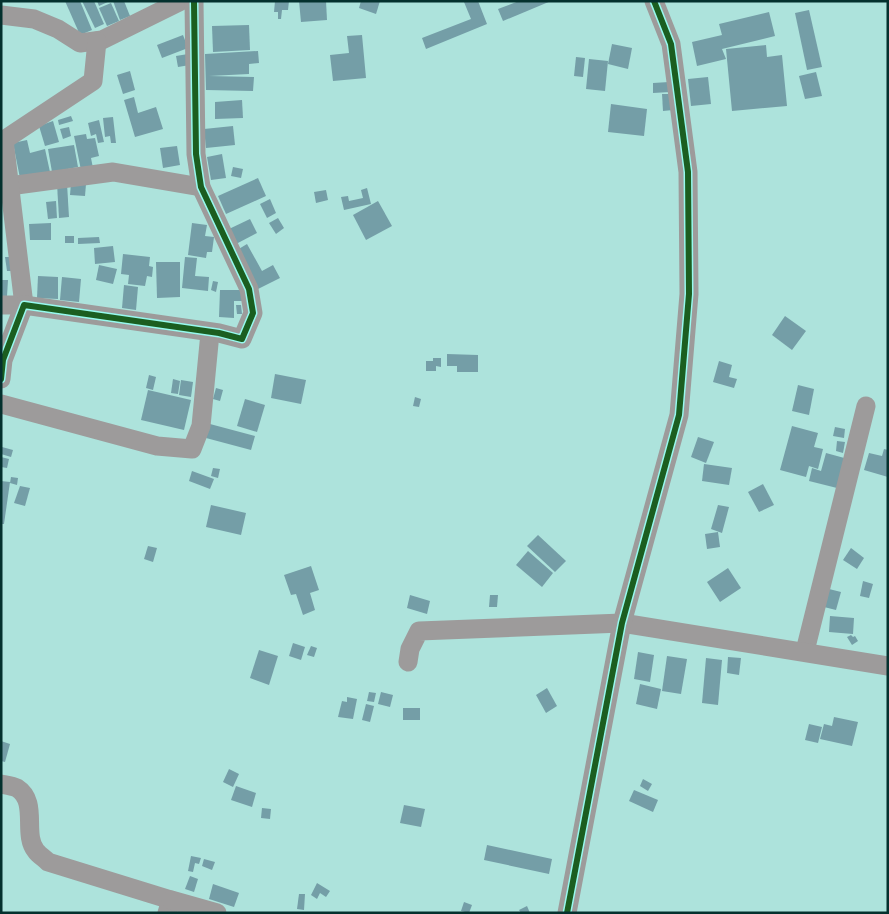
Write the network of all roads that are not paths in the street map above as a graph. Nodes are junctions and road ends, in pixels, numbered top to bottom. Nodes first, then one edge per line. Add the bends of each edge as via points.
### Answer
1 (181, 1) edge
2 (194, 1) edge
3 (654, 1) edge
4 (1, 15) edge
5 (97, 41) junction
6 (9, 186) junction
7 (201, 187) junction
8 (1, 305) edge
9 (24, 305) junction
10 (210, 334) junction
11 (1, 379) edge
12 (1, 404) edge
13 (866, 406) dead end
14 (622, 623) junction
15 (805, 652) junction
16 (408, 662) dead end
17 (888, 666) edge
18 (1, 784) edge
19 (169, 906) edge
20 (218, 913) edge
21 (567, 913) edge

1 - 5 street
2 - 7 street via 196,154
3 - 14 street via 671,44 688,172 689,294 679,415
4 - 5 street via 34,20 58,29 80,43
5 - 6 street via 93,81 4,140
6 - 7 street via 113,172
6 - 9 street
7 - 10 street via 249,289 253,313 242,339
8 - 9 street
9 - 10 street
9 - 11 street via 3,360
10 - 12 street via 201,426 192,449 157,446
13 - 15 street
14 - 15 street
14 - 16 street via 419,632 410,649
14 - 21 street
15 - 17 street
18 - 19 street via 17,788 24,797 30,812 31,841 48,862
19 - 20 street

